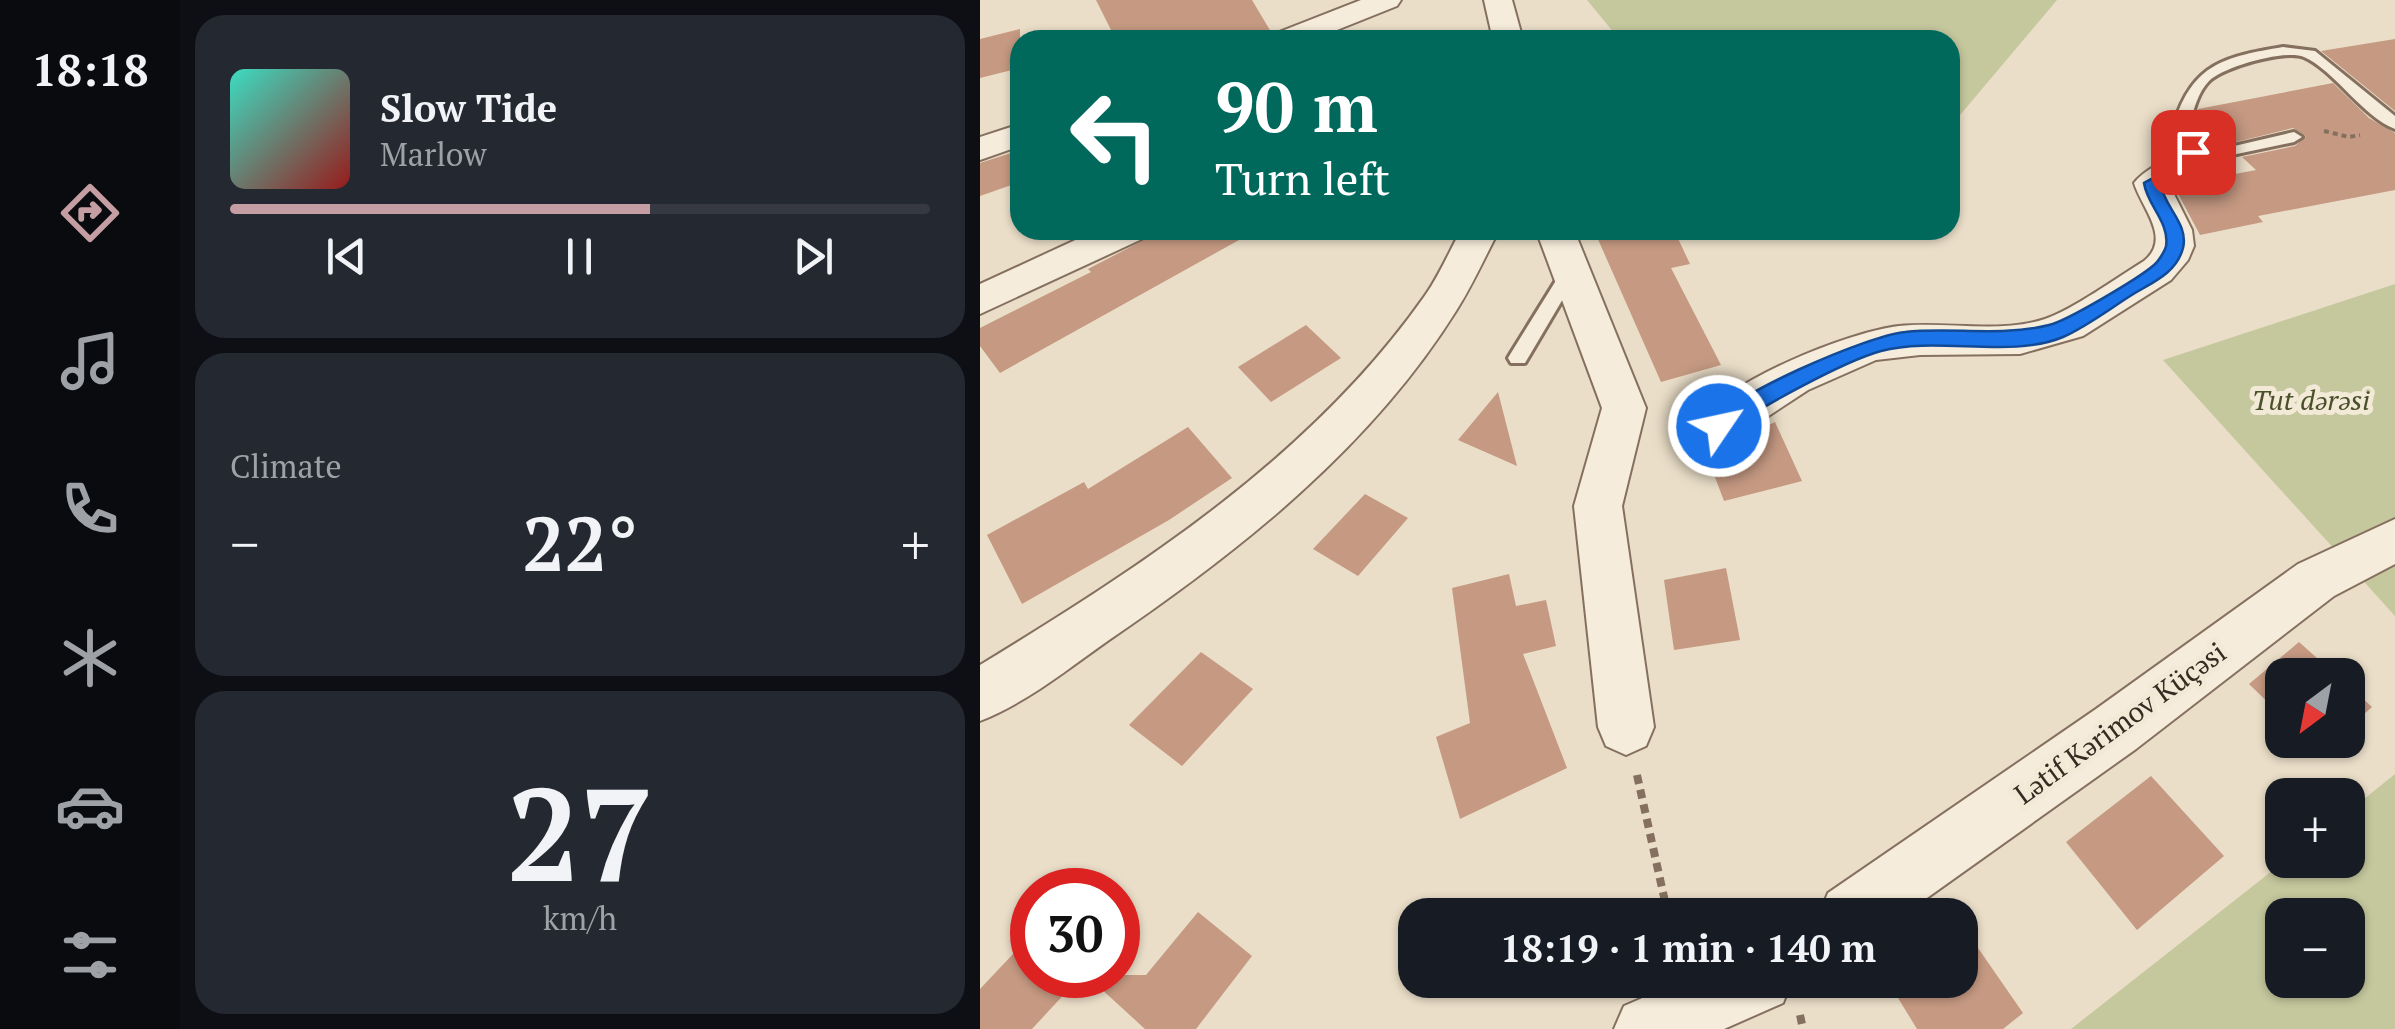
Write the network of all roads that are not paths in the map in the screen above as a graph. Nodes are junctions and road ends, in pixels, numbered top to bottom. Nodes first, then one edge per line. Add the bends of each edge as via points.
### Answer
1 (1388, 0) edge
2 (1474, 0) edge
3 (1498, 0) edge
4 (1312, 30) edge
5 (1478, 30) edge
6 (1506, 30) edge
7 (2182, 124) junction
8 (2395, 124) edge
9 (2294, 137) road end
10 (1010, 138) edge
11 (980, 149) edge
12 (1108, 240) edge
13 (1476, 240) edge
14 (1562, 250) edge
15 (980, 300) edge
16 (1518, 358) dead end
17 (1719, 426) dead end
18 (2395, 540) edge
19 (980, 695) edge
20 (1626, 727) road end
21 (1874, 898) edge
22 (1718, 998) edge
23 (1647, 1029) edge

1 - 4 street
2 - 5 street
3 - 6 street
7 - 8 lane via 2190,92 2213,66 2294,50 2310,54
7 - 9 lane via 2214,156
7 - 17 street via 2193,152 2176,172 2152,183 2175,246 2163,268 2057,332 1872,346 1752,403
10 - 11 street
12 - 15 street
13 - 19 street via 1382,382 1264,496 1102,619
14 - 16 lane
14 - 20 street via 1624,408 1598,506
18 - 21 street, Lətif Kərimov Küçəsi via 2316,580
22 - 23 street

